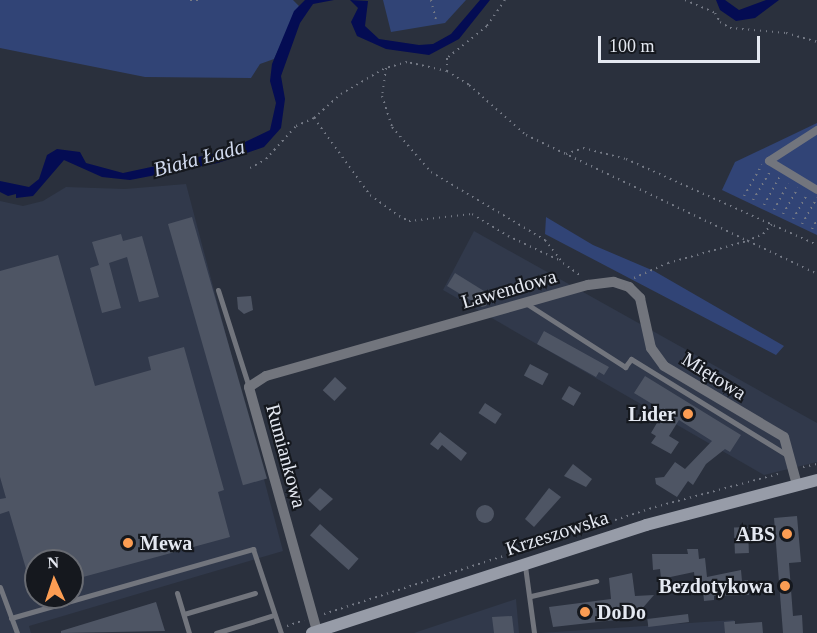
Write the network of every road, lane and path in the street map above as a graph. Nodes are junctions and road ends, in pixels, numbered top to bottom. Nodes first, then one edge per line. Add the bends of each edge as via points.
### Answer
1 (190, 0) edge
2 (202, 0) edge
3 (431, 0) edge
4 (505, 0) edge
5 (685, 0) edge
6 (436, 20) dead end
7 (817, 42) edge
8 (386, 68) junction
9 (447, 71) junction
10 (314, 118) junction
11 (817, 130) edge
12 (566, 154) junction
13 (771, 163) junction
14 (250, 168) dead end
15 (783, 170) junction
16 (793, 176) junction
17 (802, 181) junction
18 (814, 188) edge
19 (744, 196) dead end
20 (817, 198) edge
21 (753, 200) dead end
22 (764, 205) dead end
23 (774, 210) dead end
24 (783, 214) dead end
25 (793, 219) dead end
26 (817, 220) edge
27 (773, 224) junction
28 (802, 224) dead end
29 (812, 229) dead end
30 (747, 242) junction
31 (817, 245) edge
32 (563, 263) junction
33 (817, 273) edge
34 (588, 285) junction
35 (624, 285) junction
36 (218, 290) dead end
37 (527, 304) junction
38 (249, 387) junction
39 (791, 457) junction
40 (817, 464) edge
41 (793, 470) junction
42 (817, 480) edge
43 (797, 485) junction
44 (525, 564) junction
45 (596, 581) dead end
46 (0, 587) edge
47 (177, 593) dead end
48 (255, 593) dead end
49 (531, 596) junction
50 (184, 614) junction
51 (274, 615) junction
52 (314, 617) junction
53 (11, 618) junction
54 (285, 627) dead end
55 (315, 632) edge
56 (17, 633) edge
57 (189, 633) edge
58 (216, 633) edge
59 (281, 633) edge
60 (534, 633) edge

1 - 2 path
3 - 6 path
4 - 9 path via 487,26 447,58
5 - 7 path via 715,13 730,28 786,33
8 - 9 path via 407,62
8 - 10 path via 341,94
8 - 32 path via 382,105 409,151 447,183 545,240
9 - 12 path via 470,85 526,135
10 - 14 path via 296,126 266,159
10 - 32 path via 370,195 399,216 409,221 472,214
11 - 13 street
12 - 27 path via 583,148 626,159
12 - 30 path
13 - 15 street
13 - 19 path via 760,166
13 - 21 path
15 - 16 street
15 - 22 path
16 - 17 street
16 - 23 path
17 - 18 street
17 - 24 path
18 - 25 path
20 - 28 path
26 - 29 path
27 - 30 path
27 - 31 path
30 - 33 path
30 - 35 path via 660,266
32 - 34 path
34 - 35 street, Lawendowa via 609,281
34 - 37 street, Lawendowa
35 - 39 street, Miętowa via 642,303 651,348 658,360 729,406 779,432
36 - 38 lane, Rumiankowa
37 - 38 street, Lawendowa via 266,376
37 - 39 lane via 625,367 631,359
38 - 52 street, Rumiankowa
39 - 41 street, Miętowa
40 - 41 path
41 - 43 street, Miętowa
41 - 52 path via 656,507
42 - 43 main road, Krzeszowska
43 - 44 main road, Krzeszowska via 693,511
44 - 49 lane
44 - 55 main road, Krzeszowska
45 - 49 lane
46 - 53 lane
47 - 50 lane
48 - 50 lane
49 - 60 lane
50 - 57 lane
51 - 53 lane via 253,549
51 - 58 lane
51 - 59 lane
52 - 54 path
52 - 55 street, Rumiankowa
53 - 56 lane

